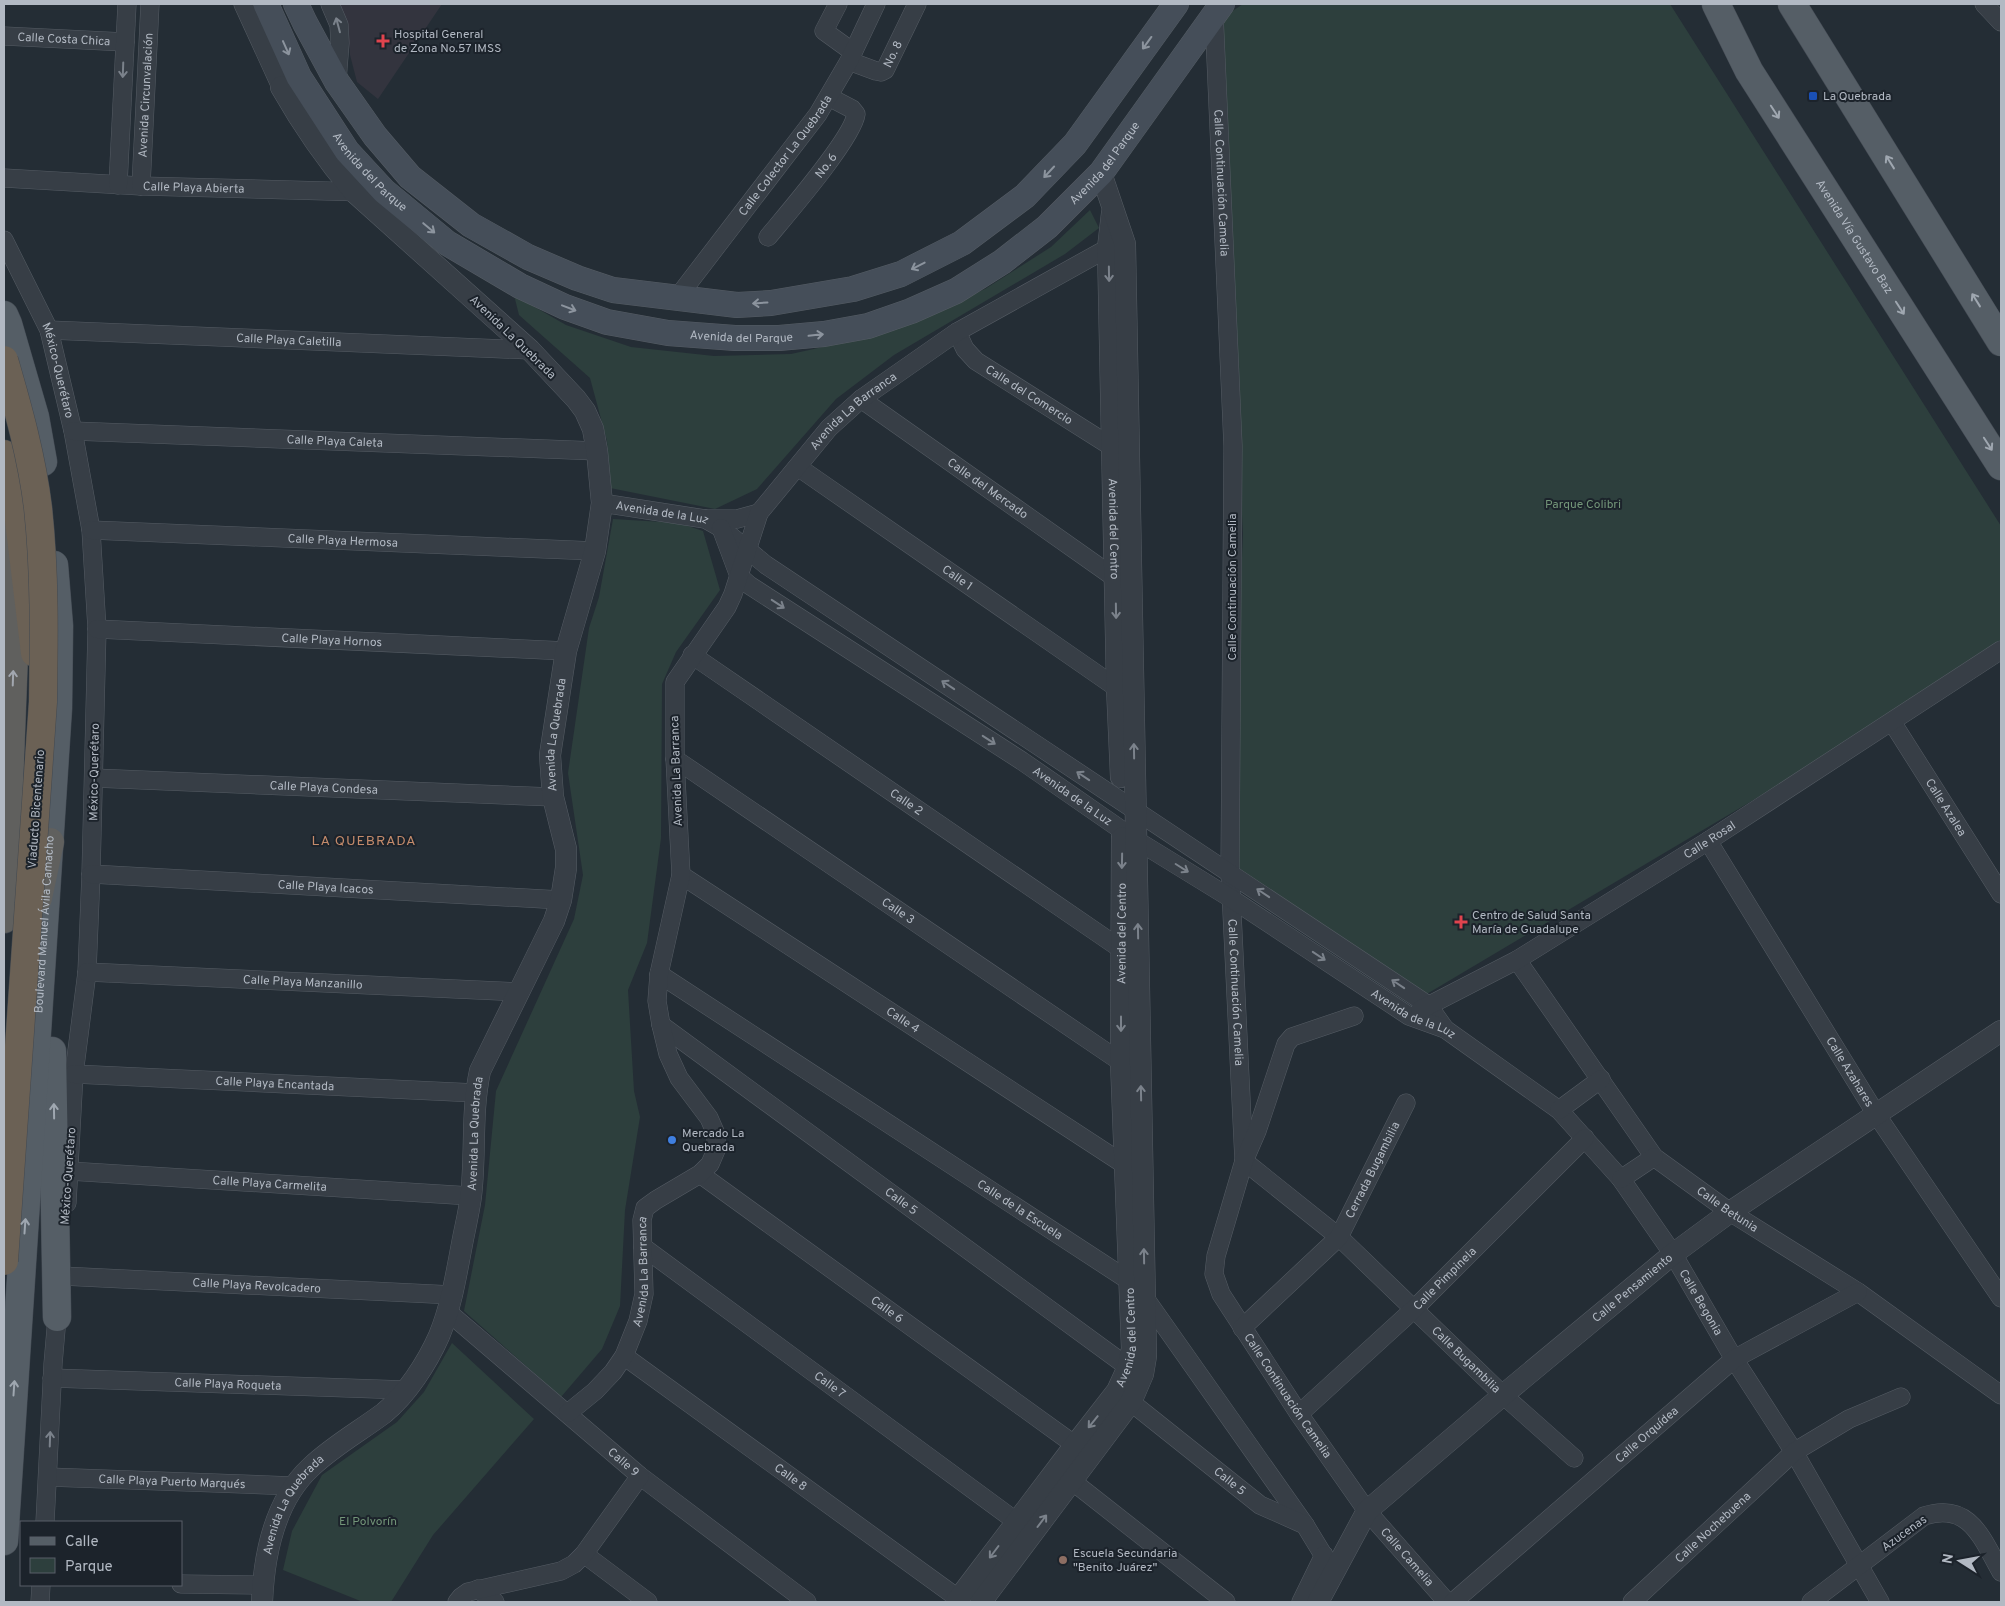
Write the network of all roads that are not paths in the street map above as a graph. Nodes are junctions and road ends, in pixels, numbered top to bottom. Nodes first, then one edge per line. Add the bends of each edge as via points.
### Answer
1 (127, 4) edge
2 (150, 4) edge
3 (243, 4) edge
4 (266, 4) edge
5 (296, 4) edge
6 (330, 4) edge
7 (838, 4) edge
8 (876, 4) edge
9 (917, 4) edge
10 (1176, 4) edge
11 (1701, 4) edge
12 (1716, 4) edge
13 (1792, 4) edge
14 (1803, 4) edge
15 (1984, 4) edge
16 (1218, 9) edge
17 (2001, 22) edge
18 (1812, 34) junction
19 (4, 36) edge
20 (124, 42) junction
21 (851, 56) junction
22 (1749, 70) junction
23 (290, 82) junction
24 (337, 82) junction
25 (829, 97) junction
26 (1101, 173) junction
27 (4, 178) edge
28 (118, 185) junction
29 (141, 186) junction
30 (384, 191) junction
31 (354, 192) junction
32 (768, 238) dead end
33 (4, 240) edge
34 (1117, 246) junction
35 (677, 298) junction
36 (4, 315) edge
37 (49, 330) junction
38 (957, 332) junction
39 (2001, 342) edge
40 (530, 350) junction
41 (4, 360) edge
42 (861, 399) junction
43 (73, 431) junction
44 (1112, 447) junction
45 (597, 451) junction
46 (4, 454) edge
47 (2001, 466) edge
48 (798, 467) junction
49 (4, 491) edge
50 (602, 503) junction
51 (760, 513) junction
52 (704, 519) junction
53 (721, 528) junction
54 (91, 530) junction
55 (748, 550) junction
56 (594, 551) junction
57 (739, 576) junction
58 (1115, 578) junction
59 (97, 629) junction
60 (2001, 650) edge
61 (566, 651) junction
62 (692, 655) junction
63 (1117, 688) junction
64 (43, 702) junction
65 (1892, 722) junction
66 (675, 759) junction
67 (94, 778) junction
68 (553, 797) junction
69 (1129, 806) junction
70 (1130, 835) junction
71 (1708, 841) junction
72 (50, 842) junction
73 (1230, 871) junction
74 (91, 874) junction
75 (680, 875) junction
76 (2001, 894) edge
77 (1232, 899) junction
78 (561, 900) junction
79 (4, 919) edge
80 (44, 940) junction
81 (1121, 949) junction
82 (1517, 960) junction
83 (87, 972) junction
84 (659, 974) junction
85 (520, 992) junction
86 (1428, 1005) junction
87 (1354, 1016) dead end
88 (1409, 1016) junction
89 (661, 1025) junction
90 (1445, 1029) junction
91 (2001, 1031) edge
92 (4, 1060) edge
93 (1121, 1062) junction
94 (74, 1074) junction
95 (1601, 1079) junction
96 (476, 1093) junction
97 (1406, 1103) dead end
98 (1559, 1110) junction
99 (1876, 1114) junction
100 (1585, 1138) junction
101 (1654, 1157) junction
102 (1244, 1161) junction
103 (1125, 1165) junction
104 (69, 1171) junction
105 (700, 1174) junction
106 (1621, 1179) junction
107 (471, 1196) junction
108 (1730, 1212) junction
109 (1339, 1237) junction
110 (643, 1247) junction
111 (1673, 1254) junction
112 (4, 1261) edge
113 (62, 1276) junction
114 (1128, 1280) junction
115 (1858, 1292) junction
116 (1145, 1298) junction
117 (2001, 1298) edge
118 (450, 1303) junction
119 (1414, 1309) junction
120 (57, 1317) junction
121 (1242, 1328) junction
122 (624, 1356) junction
123 (1734, 1358) junction
124 (1136, 1371) junction
125 (52, 1378) junction
126 (405, 1390) junction
127 (1503, 1395) junction
128 (2001, 1395) edge
129 (1124, 1397) junction
130 (1901, 1397) dead end
131 (568, 1413) junction
132 (1299, 1414) junction
133 (1075, 1445) junction
134 (1794, 1452) junction
135 (1574, 1458) dead end
136 (640, 1476) junction
137 (48, 1477) junction
138 (1072, 1481) junction
139 (294, 1486) junction
140 (1367, 1511) junction
141 (45, 1521) edge
142 (1017, 1522) junction
143 (1305, 1525) junction
144 (4, 1541) edge
145 (584, 1554) junction
146 (1329, 1563) junction
147 (1859, 1567) junction
148 (2001, 1572) edge
149 (182, 1584) edge
150 (41, 1586) edge
151 (478, 1589) junction
152 (262, 1594) edge
153 (957, 1600) edge
154 (40, 1602) edge
155 (457, 1602) edge
156 (495, 1602) edge
157 (648, 1602) edge
158 (807, 1602) edge
159 (981, 1602) edge
160 (1226, 1602) edge
161 (1301, 1602) edge
162 (1318, 1602) edge
163 (1447, 1602) edge
164 (1453, 1602) edge
165 (1632, 1602) edge
166 (1811, 1602) edge
167 (1880, 1602) edge

1 - 20 street, Avenida Circunvalación
2 - 29 street, Avenida Circunvalación
3 - 23 street, Avenida La Quebrada
4 -> 23 main road, Avenida del Parque
5 - 24 main road, Avenida del Parque
24 -> 6 street via 339,25
7 - 21 street via 824,31
8 - 21 street, Calle Colector La Quebrada
9 - 21 street, No. 8 via 885,70 876,71
10 -> 35 main road, Avenida del Parque via 1075,144 1026,196 962,243 900,274 854,289 772,303 737,305
11 - 22 main road
12 - 22 main road, Avenida Vía Gustavo Baz
13 - 18 main road
14 - 18 main road
15 - 17 street
16 - 26 main road, Avenida del Parque
16 - 73 street, Calle Continuación Camelia via 1233,446
39 -> 18 main road
19 - 20 street, Calle Costa Chica
20 -> 28 street, Avenida Circunvalación
21 - 25 street, Calle Colector La Quebrada
22 -> 47 main road, Avenida Vía Gustavo Baz
23 - 30 main road, Avenida del Parque
23 - 31 street, Avenida La Quebrada via 302,123
24 - 35 main road, Avenida del Parque via 375,136 410,177 471,225 528,257 577,278 613,290
25 - 32 street, No. 6 via 852,109 856,114 855,121 833,155
25 - 35 street, Calle Colector La Quebrada
30 -> 26 main road, Avenida del Parque via 447,243 520,286 565,307 608,322 668,333 779,338 868,326 956,291 1002,262 1046,227
26 - 34 street, Avenida del Centro via 1113,208
27 - 28 street, Calle Playa Abierta
28 - 29 street, Calle Playa Abierta
29 - 31 street, Calle Playa Abierta
30 - 31 street, Calle Playa Abierta
31 - 40 street, Avenida La Quebrada
33 - 37 street, México-Querétaro
34 - 38 street, Avenida La Barranca
34 -> 44 street, Avenida del Centro
69 -> 34 street, Avenida del Centro
36 - 72 main road, Boulevard Manuel Ávila Camacho via 35,417 49,498 59,626
37 - 40 street, Calle Playa Caletilla
37 - 43 street, México-Querétaro
38 - 42 street, Avenida La Barranca
38 - 44 street, Calle del Comercio via 965,349 976,361
40 - 45 street, Avenida La Quebrada via 585,411
41 - 64 highway, Viaducto Bicentenario, bridge via 38,506 45,628
42 - 48 street, Avenida La Barranca via 829,428
42 - 58 street, Calle del Mercado
43 - 45 street, Calle Playa Caleta
43 - 54 street, México-Querétaro
44 - 58 street, Avenida del Centro
45 - 50 street, Avenida La Quebrada
46 - 64 highway, bridge via 17,504
48 - 51 street, Avenida La Barranca
48 - 63 street, Calle 1
79 -> 49 highway via 15,627
50 - 52 street, Avenida de la Luz
50 - 56 street, Avenida La Quebrada
51 - 52 street via 737,519
51 - 55 street, Avenida La Barranca
52 - 53 street, Avenida de la Luz
53 - 55 street, Avenida de la Luz
53 - 57 street, Avenida de la Luz
54 - 56 street, Calle Playa Hermosa
54 - 59 street, México-Querétaro
55 - 57 street, Avenida La Barranca
69 -> 55 street, Avenida de la Luz
56 - 61 street, Avenida La Quebrada
57 - 62 street, Avenida La Barranca via 727,607
57 -> 70 street, Avenida de la Luz via 749,586 1022,761
58 -> 63 street, Avenida del Centro
59 - 61 street, Calle Playa Hornos
59 - 67 street, México-Querétaro
60 - 65 street, Calle Rosal
61 - 68 street, Avenida La Quebrada via 551,745
62 - 66 street, Avenida La Barranca via 675,682
62 - 81 street, Calle 2
63 - 69 street, Avenida del Centro
64 - 112 highway, Viaducto Bicentenario, bridge
65 - 71 street, Calle Rosal
65 - 76 street, Calle Azalea
66 - 75 street, Avenida La Barranca
66 - 93 street, Calle 3
67 - 68 street, Calle Playa Condesa
67 - 74 street, México-Querétaro
68 - 78 street, Avenida La Quebrada via 566,849
69 - 70 street, Avenida del Centro
69 - 73 street, Avenida de la Luz
70 -> 77 street, Avenida de la Luz
70 -> 81 street, Avenida del Centro
116 -> 70 street, Avenida del Centro
71 - 82 street, Calle Rosal
71 - 99 street, Calle Azahares
72 - 80 main road, Boulevard Manuel Ávila Camacho
72 - 92 highway
73 - 77 street, Calle Continuación Camelia
86 -> 73 street, Avenida de la Luz
74 - 78 street, Calle Playa Icacos
74 - 83 street, México-Querétaro
75 - 84 street, Avenida La Barranca
75 - 103 street, Calle 4
77 -> 88 street, Avenida de la Luz
77 - 102 street, Calle Continuación Camelia
78 - 85 street, Avenida La Quebrada
120 -> 80 main road via 53,1060
144 -> 80 main road, Boulevard Manuel Ávila Camacho
81 -> 93 street, Avenida del Centro
82 - 86 street, Calle Rosal
82 - 95 street, Calle Betunia
83 - 85 street, Calle Playa Manzanillo
83 - 94 street, México-Querétaro
84 - 89 street, Avenida La Barranca via 657,1001
84 - 114 street, Calle de la Escuela
85 - 96 street, Avenida La Quebrada via 480,1071
86 - 88 street, Calle Rosal
86 - 90 street, Avenida de la Luz
87 - 102 street, Calle Continuación Camelia via 1292,1037 1286,1044
88 - 90 street, Avenida de la Luz
89 - 105 street, Avenida La Barranca via 668,1054 679,1078 709,1118 716,1134 716,1150 710,1164
89 - 124 street, Calle 5
90 - 98 street, Calle Begonia
91 - 99 street, Calle Pensamiento
93 - 103 street, Avenida del Centro
94 - 96 street, Calle Playa Encantada
94 - 104 street, México-Querétaro
95 - 98 street
95 - 101 street, Calle Betunia
96 - 107 street, Avenida La Quebrada
97 - 109 street, Cerrada Bugambilia
98 - 100 street, Calle Begonia
99 - 108 street, Calle Pensamiento
99 - 117 street, Calle Azahares
100 - 106 street, Calle Begonia
100 - 119 street, Calle Pimpinela
101 - 106 street
101 - 108 street, Calle Betunia
102 - 109 street, Calle Bugambilia
102 - 121 street, Calle Continuación Camelia via 1216,1256 1214,1274 1221,1294
103 - 114 street, Avenida del Centro
104 - 107 street, Calle Playa Carmelita
104 - 113 street, México-Querétaro
105 - 110 street, Avenida La Barranca via 645,1208
105 - 133 street, Calle 6
106 - 111 street, Calle Begonia
107 - 118 street, Avenida La Quebrada
108 - 111 street, Calle Pensamiento
108 - 115 street, Calle Betunia
109 - 119 street, Calle Bugambilia
109 - 121 street
110 - 122 street, Avenida La Barranca via 644,1294 638,1321
110 - 142 street, Calle 7
111 - 123 street, Calle Begonia
111 - 127 street, Calle Pensamiento
113 - 118 street, Calle Playa Revolcadero
113 - 120 street, México-Querétaro
114 - 116 street, Calle de la Escuela
114 - 124 street, Avenida del Centro
115 - 123 street, Calle Orquídea
115 - 128 street, Calle Betunia
116 - 124 street, Avenida del Centro via 1146,1356
116 - 143 street, Calle de la Escuela
118 - 126 street, Avenida La Quebrada via 438,1337
118 - 131 street, Calle 9
119 - 127 street, Calle Bugambilia
119 - 132 street, Calle Pimpinela
120 - 125 street, México-Querétaro
121 - 132 street, Calle Continuación Camelia
122 - 131 street, Avenida La Barranca via 595,1391
122 - 153 street, Calle 8
123 - 134 street, Calle Begonia
123 - 164 street, Calle Orquídea
124 - 129 street, Avenida del Centro
125 - 126 street, Calle Playa Roqueta
137 -> 125 street, México-Querétaro
126 - 139 street, Avenida La Quebrada via 385,1412 327,1452
127 - 135 street, Calle Bugambilia
127 - 140 street, Calle Pensamiento
129 -> 133 street, Avenida del Centro
129 - 138 street, Avenida del Centro
129 - 143 street, Calle 5 via 1260,1505
130 - 134 street, Calle Nochebuena via 1848,1419
131 - 136 street, Calle 9
132 - 140 street, Calle Continuación Camelia
133 - 142 street, Avenida del Centro
134 - 147 street, Calle Begonia
134 - 165 street, Calle Nochebuena
136 - 145 street
136 - 158 street, Calle 9
137 - 139 street, Calle Playa Puerto Marqués
137 - 141 street, México-Querétaro
159 -> 138 street, Avenida del Centro
138 - 160 street
139 - 152 street, Avenida La Quebrada via 271,1537
140 - 146 street, Calle Pensamiento
140 - 163 street, Calle Camelia
142 -> 153 street, Avenida del Centro
143 - 146 street
145 - 151 street via 561,1571
145 - 157 street
146 - 161 street
146 - 162 street, Calle Pensamiento
147 - 148 street, Azucenas via 1924,1516 1954,1512 1977,1530
147 - 166 street, Azucenas
147 - 167 street, Calle Begonia
149 - 152 street
150 - 154 street
151 - 155 street via 461,1596
151 - 156 street

